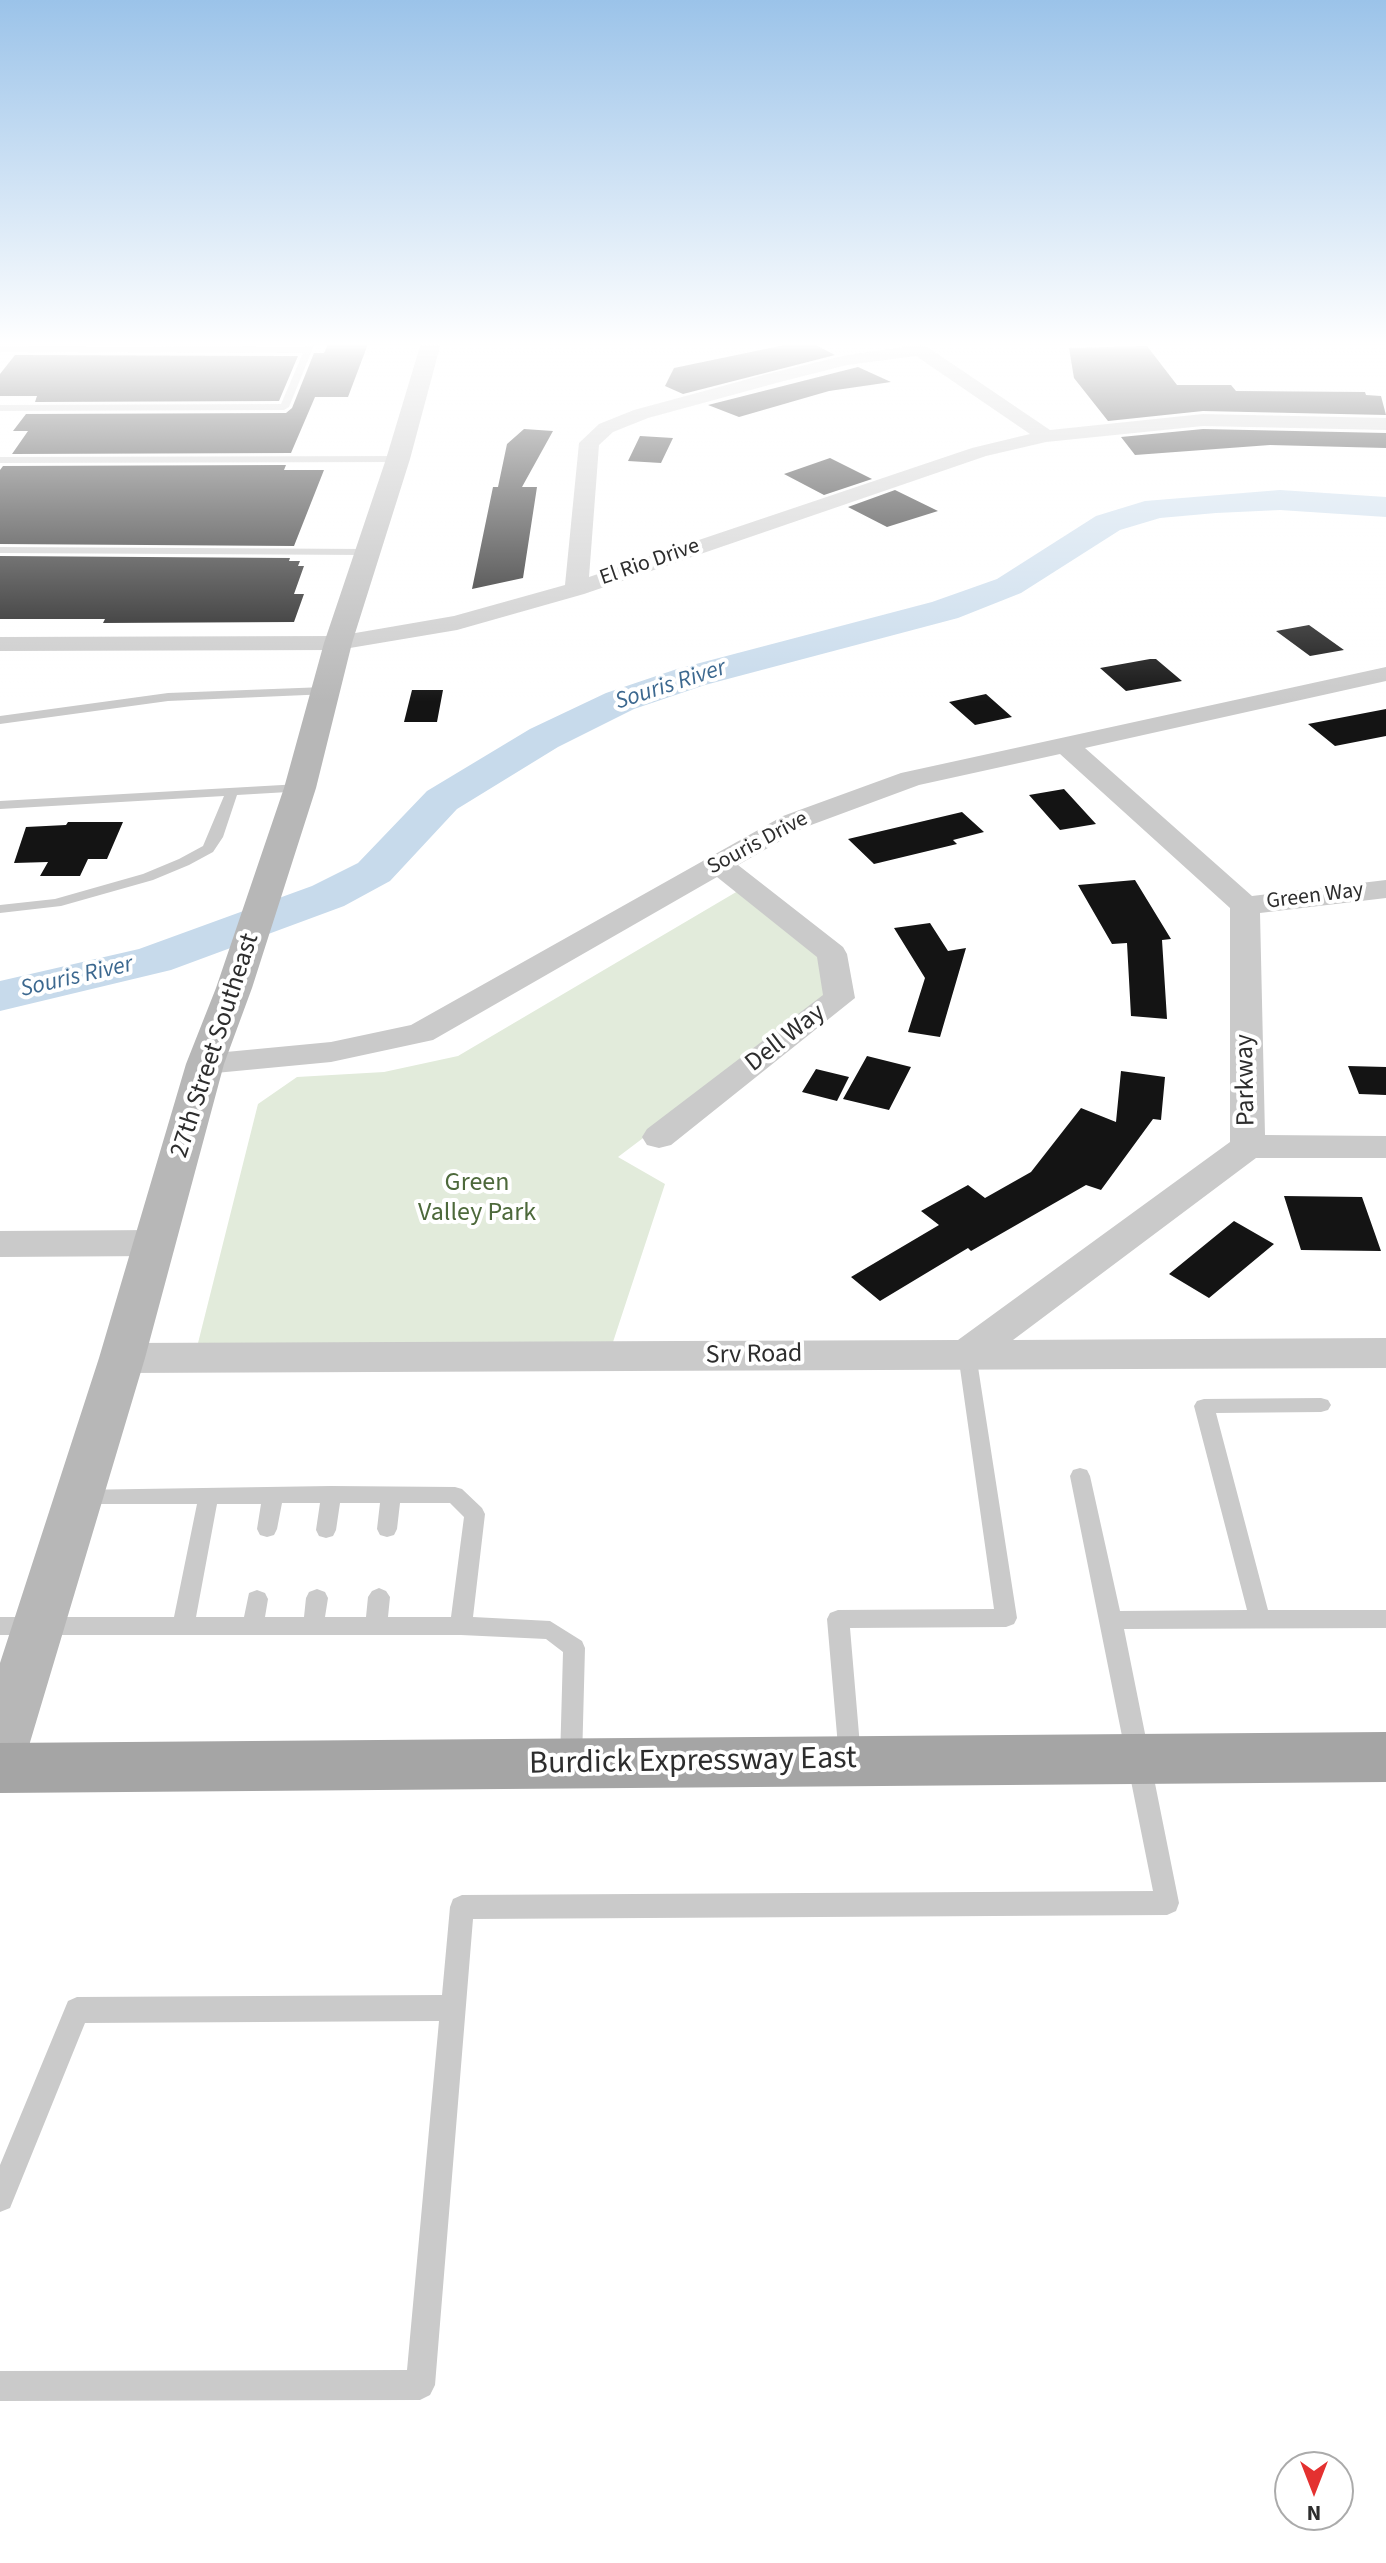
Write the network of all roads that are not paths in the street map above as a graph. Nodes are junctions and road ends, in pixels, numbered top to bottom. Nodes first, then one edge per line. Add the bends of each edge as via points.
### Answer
1 (397, 463) edge
2 (587, 463) edge
3 (946, 463) edge
4 (0, 550) edge
5 (367, 552) junction
6 (576, 589) junction
7 (338, 643) junction
8 (0, 644) edge
9 (1386, 674) edge
10 (325, 691) junction
11 (0, 720) edge
12 (1066, 745) junction
13 (300, 788) junction
14 (232, 792) junction
15 (0, 805) edge
16 (718, 864) junction
17 (1386, 889) edge
18 (1245, 906) junction
19 (0, 909) edge
20 (205, 1064) junction
21 (659, 1137) dead end
22 (1248, 1146) junction
23 (1386, 1147) edge
24 (156, 1243) junction
25 (0, 1244) edge
26 (1386, 1353) edge
27 (967, 1354) junction
28 (122, 1358) junction
29 (1321, 1405) dead end
30 (1080, 1476) dead end
31 (331, 1494) junction
32 (391, 1494) junction
33 (209, 1495) junction
34 (273, 1495) junction
35 (78, 1497) junction
36 (267, 1529) dead end
37 (387, 1529) dead end
38 (326, 1530) dead end
39 (379, 1597) dead end
40 (317, 1598) dead end
41 (257, 1599) dead end
42 (1386, 1619) edge
43 (1111, 1620) junction
44 (1260, 1620) junction
45 (18, 1626) edge
46 (183, 1626) junction
47 (253, 1626) junction
48 (313, 1626) junction
49 (376, 1626) junction
50 (461, 1626) junction
51 (0, 1749) edge
52 (1386, 1757) edge
53 (1140, 1759) junction
54 (850, 1761) junction
55 (571, 1764) junction
56 (0, 1768) edge
57 (454, 2008) junction
58 (0, 2198) edge
59 (0, 2386) edge

1 - 5 street, 27th Street Southeast
2 - 6 street
3 - 6 street, El Rio Drive
4 - 5 lane
5 - 7 street, 27th Street Southeast
6 - 7 street, El Rio Drive via 457,623
7 - 8 street, El Rio Drive
7 - 10 street, 27th Street Southeast
9 - 12 street, Souris Drive
10 - 11 lane via 168,697
10 - 13 street, 27th Street Southeast
12 - 16 street, Souris Drive via 911,779 793,822
12 - 18 street
13 - 14 lane
13 - 20 street, 27th Street Southeast
14 - 15 lane
14 - 19 lane via 208,849 184,862 70,899
16 - 20 street, Souris Drive via 421,1033 331,1052
16 - 21 street, Dell Way via 832,954 839,998
17 - 18 street, Green Way
18 - 22 street, Parkway
20 - 24 street, 27th Street Southeast
22 - 23 street
22 - 27 street, Parkway
24 - 25 street
24 - 28 street, 27th Street Southeast
26 - 27 street, Srv Road
27 - 28 street, Srv Road
27 - 54 lane via 1006,1618 838,1619
28 - 35 street, 27th Street Southeast
29 - 44 lane via 1204,1406
30 - 43 lane
31 - 32 lane
31 - 34 lane
31 - 38 lane
32 - 37 lane
32 - 50 lane via 455,1495 475,1514
33 - 34 lane
33 - 35 lane
33 - 46 lane
34 - 36 lane
35 - 45 street, 27th Street Southeast
39 - 49 lane
40 - 48 lane
41 - 47 lane
42 - 44 lane
43 - 44 lane
43 - 53 lane
45 - 46 lane
45 - 51 street, 27th Street Southeast
46 - 47 lane
47 - 48 lane
48 - 49 lane
49 - 50 lane
50 - 55 lane via 550,1630 574,1648
52 - 53 main road, Burdick Expressway East
53 - 54 main road, Burdick Expressway East
53 - 57 lane via 1167,1903 462,1907
54 - 55 main road, Burdick Expressway East
55 - 56 main road, Burdick Expressway East
57 - 58 lane via 77,2010
57 - 59 lane via 420,2385

